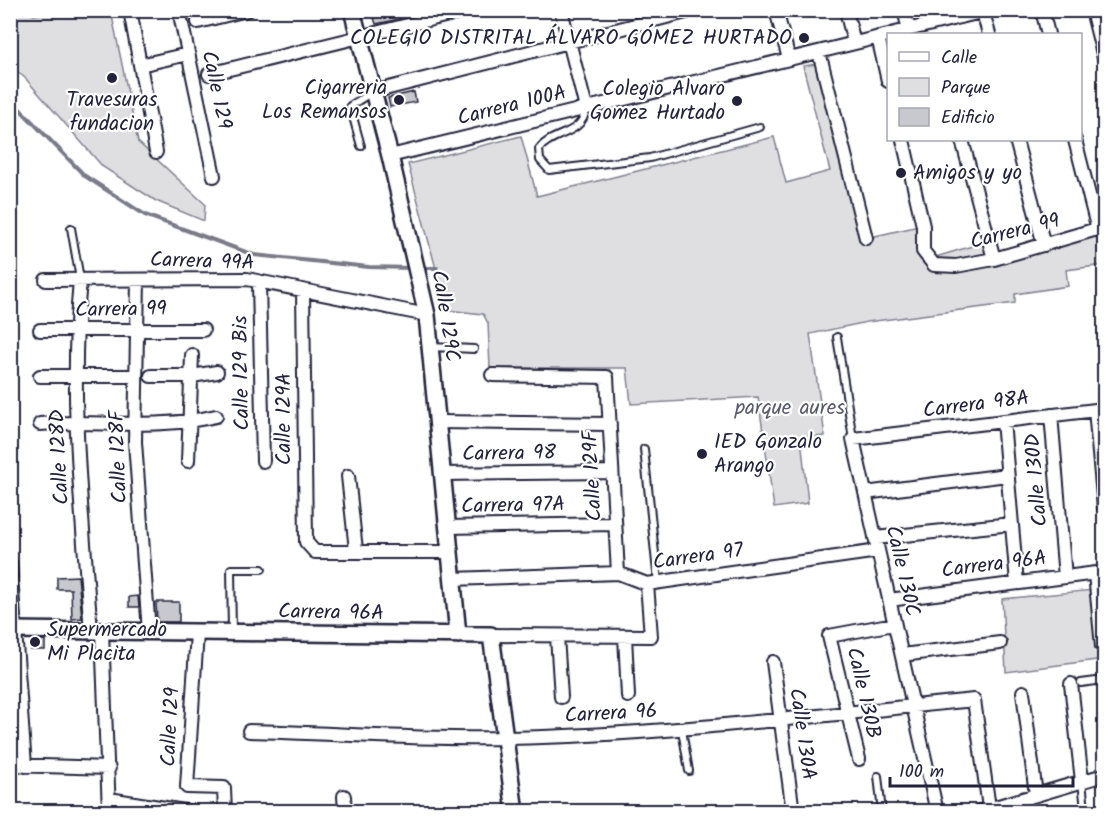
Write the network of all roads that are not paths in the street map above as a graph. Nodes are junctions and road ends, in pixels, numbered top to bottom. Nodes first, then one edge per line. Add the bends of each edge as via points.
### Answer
1 (130, 10) edge
2 (179, 10) edge
3 (247, 10) edge
4 (352, 10) edge
5 (469, 10) edge
6 (561, 10) edge
7 (694, 10) edge
8 (776, 10) edge
9 (846, 10) edge
10 (904, 10) edge
11 (1042, 10) edge
12 (1092, 10) edge
13 (986, 11) edge
14 (961, 14) edge
15 (198, 22) dead end
16 (909, 30) junction
17 (932, 30) edge
18 (898, 33) edge
19 (989, 33) edge
20 (1048, 33) edge
21 (358, 36) junction
22 (886, 36) edge
23 (569, 42) junction
24 (854, 44) junction
25 (819, 52) junction
26 (188, 54) junction
27 (887, 58) edge
28 (1104, 58) edge
29 (789, 59) junction
30 (140, 65) junction
31 (209, 74) dead end
32 (373, 92) junction
33 (586, 108) junction
34 (760, 127) dead end
35 (903, 141) edge
36 (962, 141) edge
37 (1016, 141) edge
38 (1075, 141) edge
39 (361, 146) dead end
40 (156, 152) dead end
41 (390, 156) junction
42 (214, 177) dead end
43 (71, 228) dead end
44 (1101, 229) edge
45 (866, 238) dead end
46 (1044, 245) junction
47 (994, 259) junction
48 (46, 280) dead end
49 (80, 280) junction
50 (138, 280) junction
51 (259, 283) junction
52 (303, 290) junction
53 (427, 315) junction
54 (137, 328) junction
55 (40, 330) dead end
56 (203, 330) dead end
57 (75, 331) junction
58 (837, 337) dead end
59 (430, 347) junction
60 (474, 349) dead end
61 (192, 355) dead end
62 (217, 372) dead end
63 (492, 375) dead end
64 (40, 376) dead end
65 (76, 376) junction
66 (136, 376) junction
67 (151, 376) dead end
68 (192, 376) junction
69 (1100, 410) edge
70 (1051, 415) junction
71 (216, 416) dead end
72 (1003, 421) junction
73 (77, 422) junction
74 (437, 422) junction
75 (188, 423) junction
76 (40, 424) dead end
77 (135, 424) junction
78 (610, 424) junction
79 (853, 439) junction
80 (644, 449) dead end
81 (188, 461) dead end
82 (263, 461) dead end
83 (612, 472) junction
84 (442, 474) junction
85 (1007, 475) junction
86 (348, 476) dead end
87 (865, 493) junction
88 (1104, 508) edge
89 (615, 524) junction
90 (1012, 524) junction
91 (447, 527) junction
92 (876, 545) junction
93 (356, 550) junction
94 (450, 552) junction
95 (10, 562) edge
96 (262, 569) dead end
97 (618, 573) junction
98 (1098, 573) edge
99 (1065, 577) junction
100 (452, 579) junction
101 (653, 584) junction
102 (1017, 584) junction
103 (889, 600) junction
104 (894, 624) junction
105 (13, 631) edge
106 (96, 632) junction
107 (149, 632) junction
108 (196, 633) junction
109 (232, 633) junction
110 (458, 635) junction
111 (491, 636) junction
112 (557, 636) junction
113 (625, 636) junction
114 (1000, 643) dead end
115 (1099, 647) dead end
116 (902, 655) junction
117 (773, 662) dead end
118 (1104, 680) edge
119 (1076, 683) joint
120 (1023, 692) dead end
121 (628, 696) dead end
122 (561, 697) dead end
123 (913, 706) junction
124 (848, 714) junction
125 (781, 722) junction
126 (682, 730) junction
127 (249, 731) dead end
128 (505, 739) junction
129 (859, 759) dead end
130 (10, 765) edge
131 (25, 766) junction
132 (109, 768) junction
133 (689, 771) dead end
134 (1104, 775) edge
135 (878, 776) dead end
136 (1082, 782) junction
137 (1036, 795) junction
138 (344, 796) dead end
139 (109, 805) edge
140 (983, 810) edge
141 (1085, 810) edge
142 (191, 812) edge
143 (225, 812) edge
144 (345, 812) edge
145 (514, 812) edge
146 (793, 812) edge
147 (882, 812) edge
148 (937, 812) edge

1 - 30 street
2 - 26 street, Calle 129
3 - 15 street
4 - 21 street, Calle 129C
5 - 21 street
6 - 23 street
7 - 23 street
8 - 29 street
9 - 24 street
10 - 16 street
11 - 20 street
12 - 28 street
13 - 14 street, Carrera 100A
13 - 19 street
14 - 17 street, Carrera 100A
16 - 17 street, Carrera 100A
16 - 18 street, Carrera 100A
21 - 31 street
21 - 32 street, Calle 129C
22 - 24 street, Carrera 100A
22 - 27 street
23 - 32 street
23 - 33 street
24 - 25 street, Carrera 100A
25 - 29 street, Carrera 100A
25 - 45 street
26 - 30 street
26 - 42 street, Calle 129
29 - 33 street, Carrera 100A
30 - 40 street
32 - 39 lane via 350,106
32 - 41 street, Calle 129C
33 - 34 lane via 585,117 575,129 539,148 540,159 549,170 650,158
33 - 41 street, Carrera 100A
35 - 47 street, Carrera 99 via 923,226 923,251 934,265 956,266
36 - 47 street
37 - 46 street
38 - 44 street
41 - 53 street, Calle 129C
43 - 49 lane
44 - 46 street, Carrera 99
46 - 47 street, Carrera 99
48 - 49 street, Carrera 99A
49 - 50 street, Carrera 99A
49 - 57 street, Calle 128D
50 - 51 street, Carrera 99A via 247,279
50 - 54 street, Calle 128F
51 - 52 street, Carrera 99A
51 - 82 street, Calle 129 Bis
52 - 53 street, Carrera 99A
52 - 93 street, Calle 129A via 305,532 309,547 315,552
53 - 59 street, Calle 129C
54 - 56 street, Carrera 99
54 - 57 street, Carrera 99
54 - 66 street, Calle 128F
55 - 57 street, Carrera 99
57 - 65 street, Calle 128D
58 - 79 lane, Calle 130C
59 - 60 lane
59 - 74 street, Calle 129C
61 - 68 street
62 - 68 street
63 - 78 street, Calle 129F via 607,377
64 - 65 street
65 - 66 street
65 - 73 street, Calle 128D
66 - 77 street, Calle 128F
67 - 68 street
68 - 75 street
69 - 70 street, Carrera 98A
69 - 88 street
70 - 72 street, Carrera 98A
70 - 99 street, Calle 130D
71 - 75 street
72 - 79 street, Carrera 98A
72 - 85 street
73 - 76 street
73 - 77 street
73 - 106 street, Calle 128D
74 - 78 street
74 - 84 street, Calle 129C
75 - 77 street
75 - 81 street
77 - 107 street, Calle 128F
78 - 83 street, Calle 129F
79 - 87 street, Calle 130C
80 - 101 lane
83 - 84 street, Carrera 98
83 - 89 street, Calle 129F
84 - 91 street, Calle 129C
85 - 87 street
85 - 90 street
86 - 93 street
87 - 92 street, Calle 130C
89 - 91 street, Carrera 97A
89 - 97 street, Calle 129F
90 - 92 street, Carrera 97
90 - 102 street
91 - 94 street, Calle 129C
92 - 101 street, Carrera 97
92 - 103 street, Calle 130C
93 - 94 street
94 - 100 street, Calle 129C
95 - 105 street
96 - 109 lane via 231,569
97 - 100 street, Carrera 97
97 - 101 street, Carrera 97
98 - 99 street, Carrera 96A
98 - 115 lane
99 - 102 street, Carrera 96A
100 - 110 street, Calle 129C
101 - 113 street, Carrera 96A via 651,636
102 - 103 street, Carrera 96A
103 - 104 street, Calle 130C
104 - 116 street, Calle 130C
104 - 124 street, Calle 130B via 829,636
105 - 106 street, Carrera 96A
105 - 131 street
106 - 107 street, Carrera 96A
106 - 132 street, Calle 128D
107 - 108 street, Carrera 96A
108 - 109 street, Carrera 96A
108 - 143 street, Calle 129 via 187,787 224,788
109 - 110 street, Carrera 96A
110 - 111 street, Carrera 96A
111 - 112 street, Carrera 96A
111 - 128 street
112 - 113 street, Carrera 96A
112 - 122 street
113 - 121 street
114 - 116 street
116 - 123 street, Calle 130C
117 - 125 street, Calle 130A
118 - 119 lane
119 - 136 street
120 - 137 street
123 - 124 street, Carrera 96
123 - 140 street, Carrera 96 via 974,700
123 - 148 street, Calle 130C
124 - 125 street, Carrera 96
124 - 129 street, Calle 130B
125 - 126 street, Carrera 96
125 - 146 street, Calle 130A
126 - 128 street, Carrera 96
126 - 133 lane
127 - 128 street, Carrera 96
128 - 145 street
130 - 131 street
131 - 132 street
132 - 139 street, Calle 128D
134 - 136 street
135 - 147 lane
136 - 137 street
136 - 141 lane
137 - 140 street
138 - 144 street
139 - 142 street

